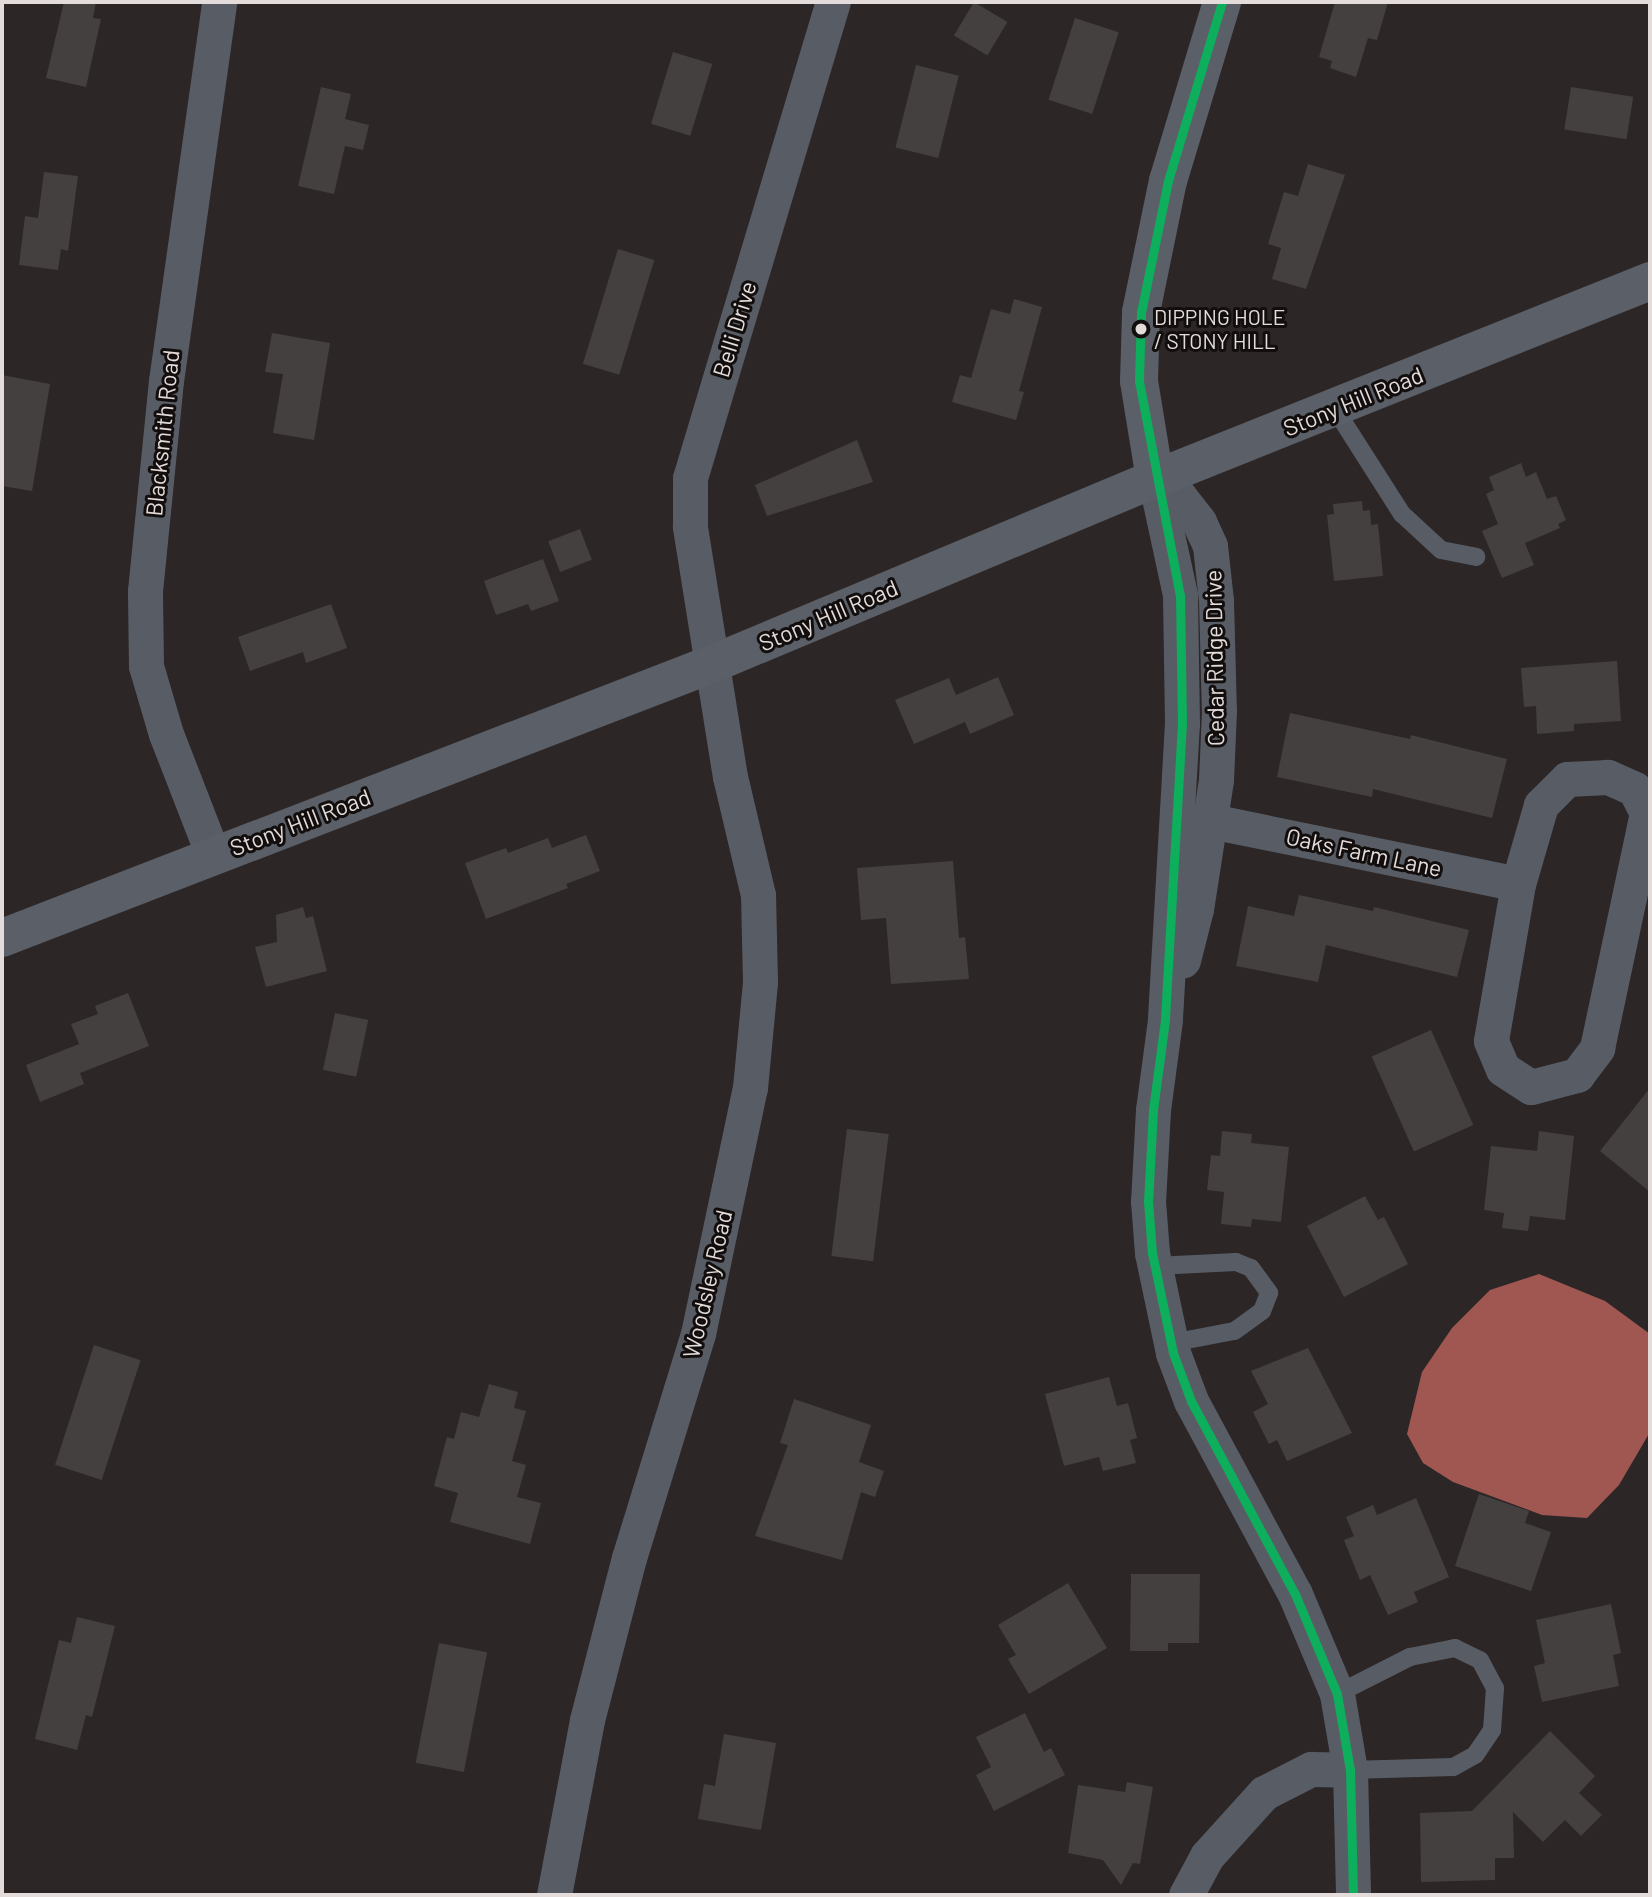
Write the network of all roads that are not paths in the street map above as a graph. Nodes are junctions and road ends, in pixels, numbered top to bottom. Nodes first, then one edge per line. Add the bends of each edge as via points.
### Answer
1 (219, 2) edge
2 (833, 2) edge
3 (1222, 2) edge
4 (1650, 281) edge
5 (1335, 409) junction
6 (1155, 479) junction
7 (1476, 557) dead end
8 (712, 664) junction
9 (1211, 821) junction
10 (213, 855) junction
11 (1518, 884) junction
12 (2, 938) edge
13 (1165, 1020) junction
14 (1155, 1266) junction
15 (1171, 1343) junction
16 (1337, 1694) junction
17 (1350, 1770) junction
18 (554, 1895) edge
19 (1186, 1895) edge
20 (1353, 1895) edge

1 - 10 street, Blacksmith Road via 166,381 145,591 146,666 166,734
2 - 8 street, Belli Drive via 690,478 690,526
3 - 6 main road via 1168,181 1141,312 1139,381
4 - 5 main road, Stony Hill Road
5 - 6 main road, Stony Hill Road
5 - 7 lane via 1402,514 1441,550
6 - 8 main road, Stony Hill Road
6 - 9 street, Cedar Ridge Drive via 1179,496 1199,522 1215,571 1219,711
6 - 13 street, Cedar Ridge Drive via 1180,595 1182,723
8 - 10 main road, Stony Hill Road
8 - 18 street, Woodsley Road via 730,777 758,895 761,982 750,1088 698,1334 629,1558 587,1720
9 - 11 street, Oaks Farm Lane
9 - 13 street, Cedar Ridge Drive via 1196,909
10 - 12 main road, Stony Hill Road
11 - 11 street via 1491,1041 1503,1069 1531,1087 1577,1075 1597,1048 1647,813 1635,789 1608,777 1567,779 1541,805
13 - 14 street, Cedar Ridge Drive via 1149,1201
14 - 15 street, Cedar Ridge Drive
14 - 15 lane via 1236,1262 1251,1268 1269,1293 1262,1311 1234,1331
15 - 16 street, Cedar Ridge Drive via 1212,1447 1295,1594
16 - 17 street
16 - 17 lane via 1410,1657 1455,1648 1480,1660 1495,1688 1492,1730 1475,1755 1453,1767
17 - 19 street via 1311,1769 1264,1793 1207,1856
17 - 20 street

